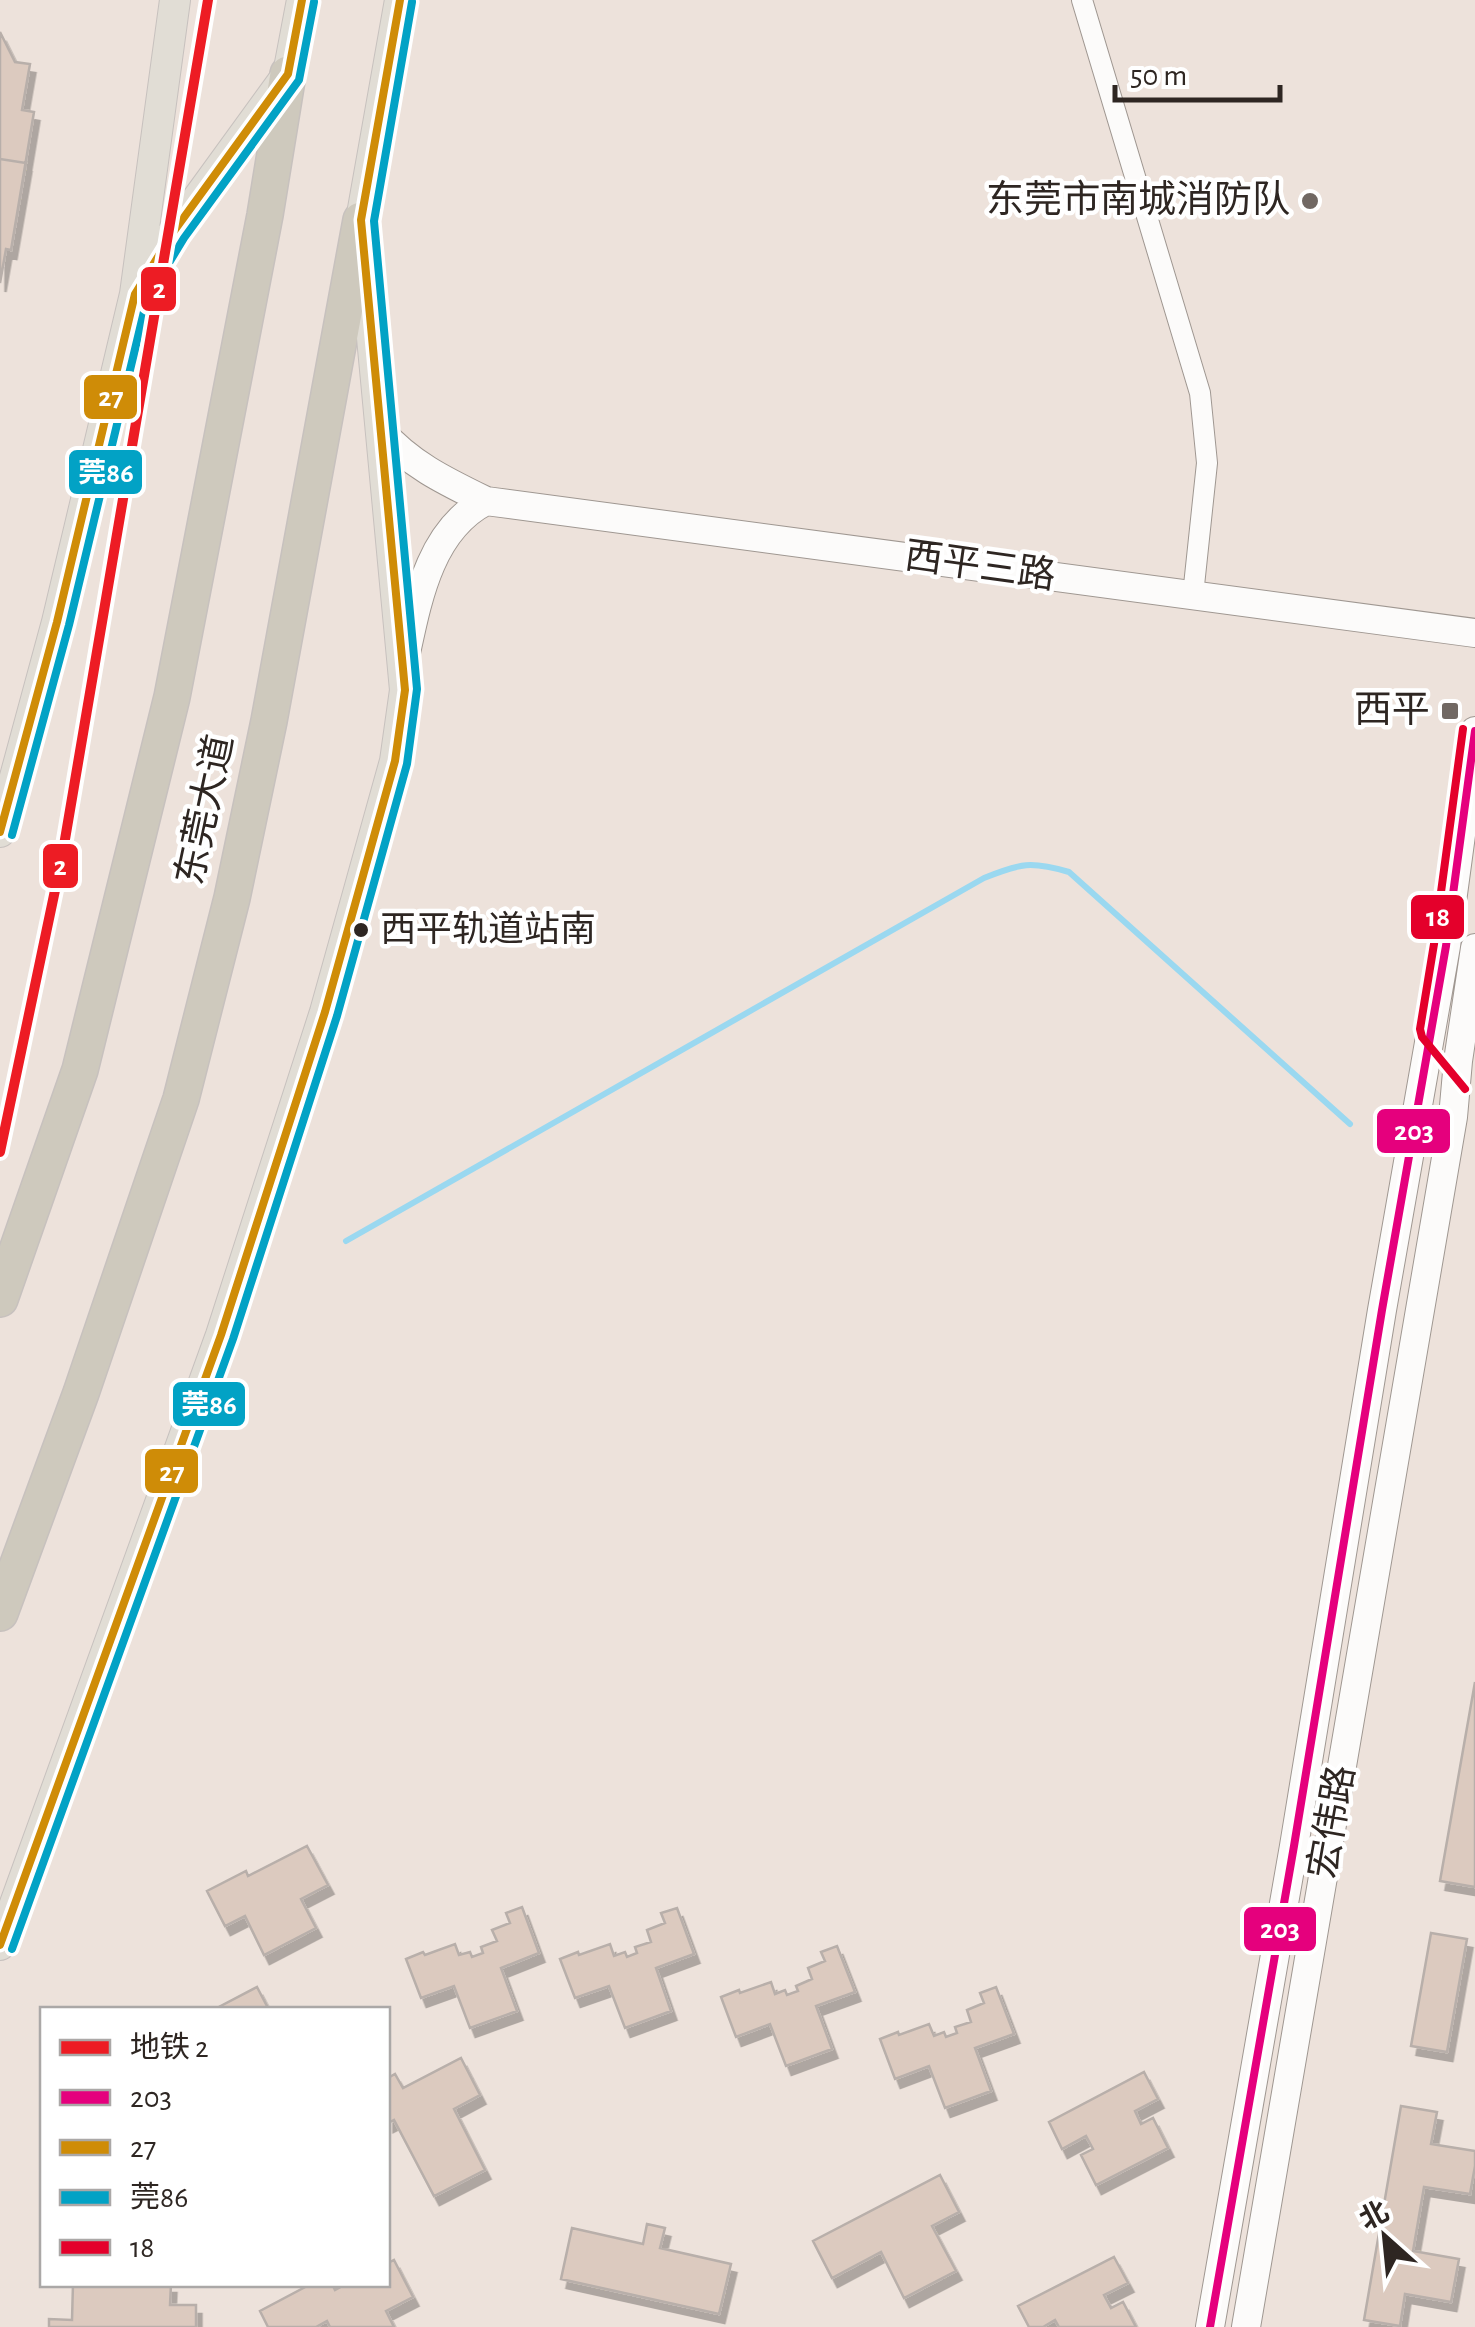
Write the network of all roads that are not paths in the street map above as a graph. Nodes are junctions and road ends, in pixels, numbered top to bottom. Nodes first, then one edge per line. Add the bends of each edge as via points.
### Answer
1 (175, 0) edge
2 (302, 0) edge
3 (1082, 0) edge
4 (400, 3) edge
5 (288, 74) junction
6 (361, 220) junction
7 (135, 294) junction
8 (381, 431) junction
9 (486, 501) junction
10 (1192, 595) junction
11 (1475, 633) edge
12 (403, 668) junction
13 (1475, 731) edge
14 (0, 832) edge
15 (1475, 948) edge
16 (1434, 1018) junction
17 (1468, 1058) edge
18 (0, 1298) edge
19 (0, 1613) edge
20 (0, 1945) edge
21 (1210, 2327) edge
22 (1246, 2327) edge

1 - 7 main road
2 - 5 main road, 东莞大道
3 - 10 street via 1200,393 1206,463
4 - 6 main road, 东莞大道
5 - 7 main road
5 - 18 highway, 东莞大道 via 172,697 80,1070
6 - 8 main road
6 - 19 highway, 东莞大道 via 269,722 181,1099
7 - 14 main road
8 - 9 street, 西平三路 via 396,450
8 - 12 main road
9 - 10 street, 西平三路
9 - 12 street via 467,511 438,546 417,599
10 - 11 street, 西平三路
12 - 20 main road via 395,762 326,1012 221,1334
13 - 16 street
15 - 17 street
16 - 17 street
16 - 21 street, 宏伟路
17 - 22 street, 宏伟路

